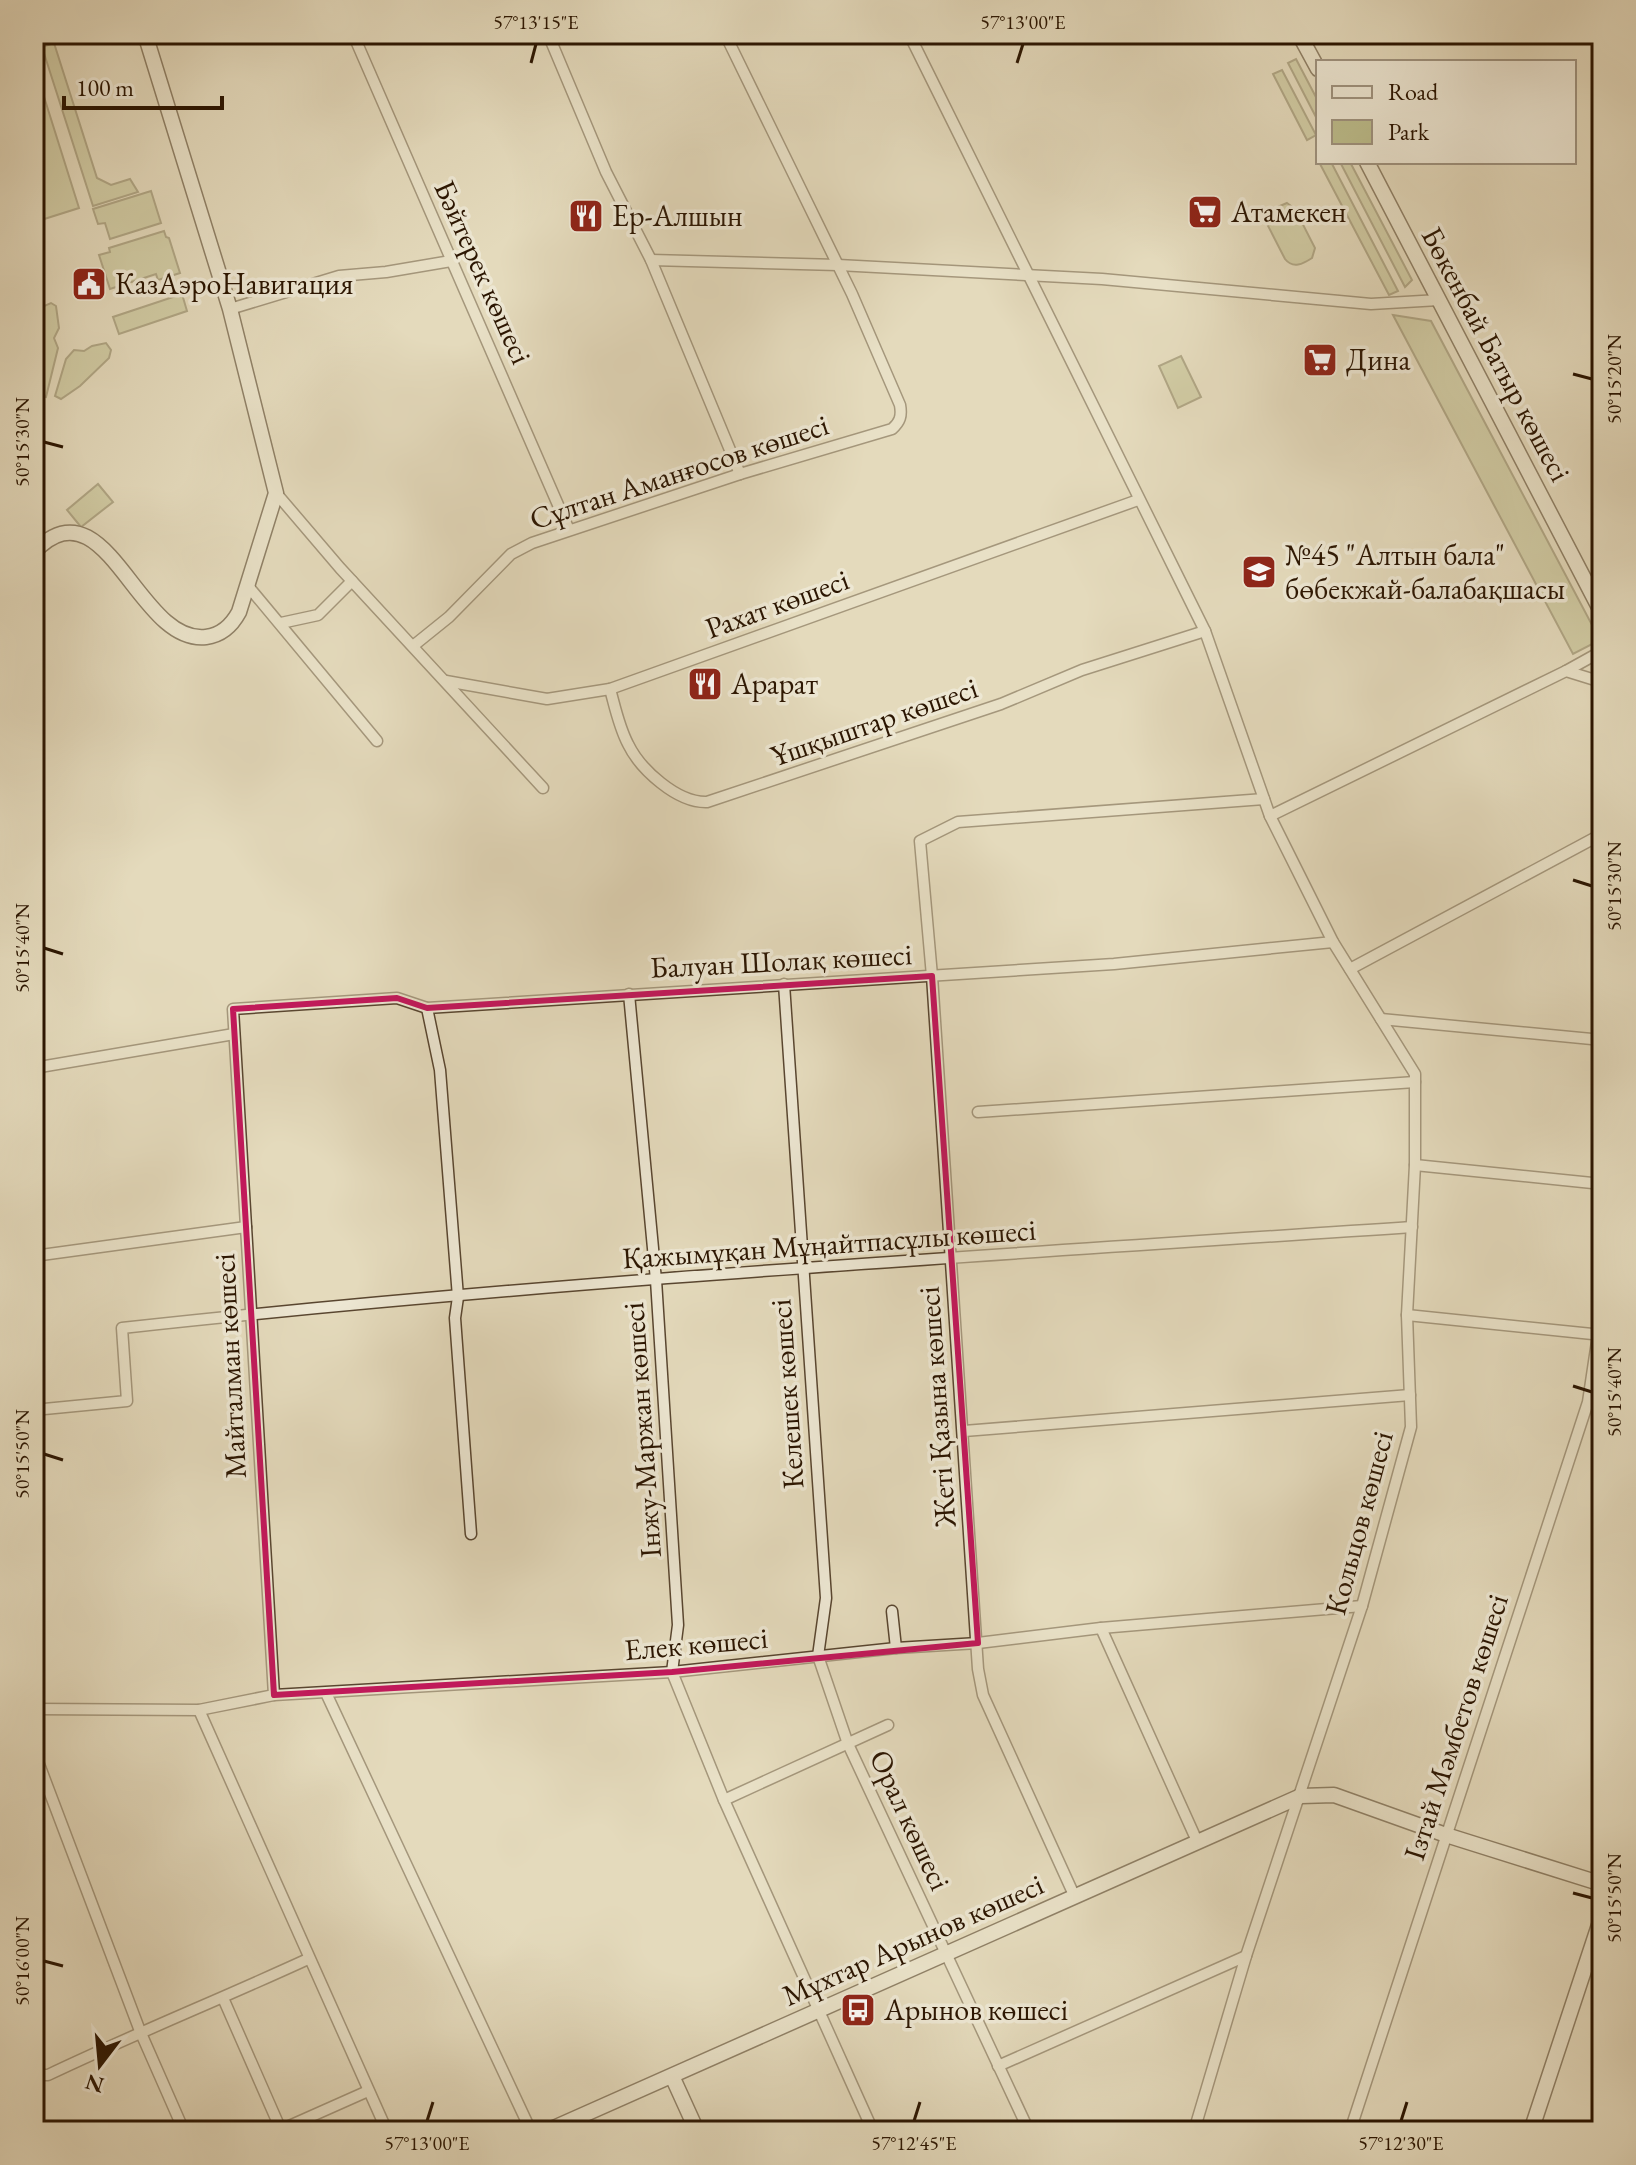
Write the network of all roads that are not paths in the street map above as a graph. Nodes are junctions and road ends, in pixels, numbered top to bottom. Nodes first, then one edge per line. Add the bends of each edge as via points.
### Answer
1 (145, 34) edge
2 (353, 34) edge
3 (548, 34) edge
4 (725, 34) edge
5 (909, 34) edge
6 (1299, 34) edge
7 (1316, 65) edge
8 (1368, 164) edge
9 (651, 260) junction
10 (451, 261) junction
11 (838, 265) junction
12 (1030, 277) junction
13 (1439, 300) junction
14 (230, 309) junction
15 (740, 474) junction
16 (276, 493) junction
17 (1138, 500) junction
18 (569, 530) junction
19 (34, 552) edge
20 (352, 581) junction
21 (248, 586) junction
22 (1602, 613) edge
23 (281, 623) junction
24 (1205, 631) junction
25 (413, 646) junction
26 (1602, 651) edge
27 (1566, 671) junction
28 (446, 681) junction
29 (1602, 687) edge
30 (610, 689) junction
31 (377, 741) dead end
32 (543, 788) dead end
33 (1264, 799) junction
34 (1270, 816) junction
35 (1602, 834) edge
36 (1333, 942) junction
37 (1350, 969) junction
38 (932, 976) junction
39 (784, 984) junction
40 (629, 994) junction
41 (427, 1008) junction
42 (233, 1009) joint
43 (1381, 1019) junction
44 (234, 1034) junction
45 (1602, 1040) edge
46 (34, 1068) edge
47 (1415, 1082) junction
48 (978, 1112) dead end
49 (1415, 1165) junction
50 (1602, 1184) edge
51 (246, 1227) junction
52 (1412, 1227) junction
53 (34, 1256) edge
54 (949, 1258) junction
55 (802, 1268) junction
56 (656, 1280) junction
57 (458, 1297) junction
58 (251, 1314) junction
59 (1407, 1315) junction
60 (1600, 1335) edge
61 (1410, 1395) junction
62 (34, 1410) edge
63 (964, 1431) junction
64 (471, 1534) dead end
65 (1362, 1606) junction
66 (892, 1611) dead end
67 (1101, 1628) junction
68 (978, 1643) junction
69 (896, 1648) junction
70 (818, 1656) junction
71 (672, 1672) junction
72 (326, 1693) junction
73 (274, 1695) junction
74 (34, 1709) edge
75 (199, 1710) junction
76 (888, 1725) dead end
77 (848, 1744) junction
78 (34, 1751) edge
79 (1301, 1796) junction
80 (724, 1800) junction
81 (1446, 1835) junction
82 (1197, 1841) junction
83 (1602, 1884) edge
84 (1074, 1895) junction
85 (1602, 1916) edge
86 (947, 1954) junction
87 (1246, 1956) junction
88 (308, 1959) junction
89 (223, 1998) junction
90 (819, 2012) junction
91 (140, 2031) junction
92 (998, 2066) junction
93 (34, 2075) edge
94 (672, 2076) junction
95 (368, 2091) junction
96 (280, 2130) edge
97 (184, 2131) edge
98 (387, 2131) edge
99 (531, 2131) edge
100 (547, 2131) edge
101 (697, 2131) edge
102 (873, 2131) edge
103 (1029, 2131) edge
104 (1194, 2131) edge
105 (1350, 2131) edge
106 (1531, 2131) edge

1 - 14 street
2 - 10 street, Бәйтерек көшесі
3 - 9 street via 606,172
4 - 11 street
5 - 12 street, Кольцов көшесі
6 - 7 street
8 - 13 street, Бөкенбай Батыр көшесі
9 - 11 street
9 - 15 street
10 - 14 street via 339,276
10 - 18 street, Бәйтерек көшесі
11 - 12 street
11 - 15 street, Сұлтан Аманғосов көшесі via 900,405 898,424
12 - 13 street via 1371,304
12 - 17 street, Кольцов көшесі
13 - 22 street, Бөкенбай Батыр көшесі
14 - 16 street
15 - 18 street, Сұлтан Аманғосов көшесі
16 - 20 street
16 - 21 street
17 - 24 street, Кольцов көшесі
17 - 30 street, Рахат көшесі
18 - 25 street, Сұлтан Аманғосов көшесі via 511,554
19 - 21 street via 64,533 96,542 164,622 194,638 229,627
20 - 23 street via 318,615
20 - 25 street
21 - 23 street
23 - 31 street
24 - 30 street, Ұшқыштар көшесі via 707,802 679,794 634,754
24 - 33 street, Кольцов көшесі
25 - 28 street
26 - 27 street
27 - 29 street
27 - 34 street
28 - 30 street, Рахат көшесі via 547,699
28 - 32 street
33 - 34 street, Кольцов көшесі
33 - 38 street, Жеті Қазына көшесі via 958,822 943,828 920,841
34 - 36 street, Кольцов көшесі
35 - 37 street
36 - 37 street, Кольцов көшесі
36 - 38 street, Балуан Шолақ көшесі
37 - 43 street, Кольцов көшесі
38 - 39 street, Балуан Шолақ көшесі
38 - 54 street, Жеті Қазына көшесі
39 - 40 street, Балуан Шолақ көшесі
39 - 55 street, Келешек көшесі
40 - 41 street, Балуан Шолақ көшесі
40 - 56 street, Інжу-Маржан көшесі
41 - 42 street, Балуан Шолақ көшесі via 397,998
41 - 57 street via 440,1070
42 - 44 street, Майталман көшесі
43 - 45 street
43 - 47 street, Кольцов көшесі
44 - 46 street
44 - 51 street, Майталман көшесі
47 - 48 street
47 - 49 street, Кольцов көшесі
49 - 50 street
49 - 52 street, Кольцов көшесі
51 - 53 street
51 - 58 street, Майталман көшесі
52 - 54 street, Қажымұқан Мұңайтпасұлы көшесі
52 - 59 street, Кольцов көшесі
54 - 55 street, Қажымұқан Мұңайтпасұлы көшесі
54 - 63 street, Жеті Қазына көшесі
55 - 56 street, Қажымұқан Мұңайтпасұлы көшесі
55 - 70 street, Келешек көшесі via 826,1598
56 - 57 street, Қажымұқан Мұңайтпасұлы көшесі
56 - 71 street, Інжу-Маржан көшесі via 678,1625
57 - 58 street, Қажымұқан Мұңайтпасұлы көшесі
57 - 64 street via 455,1318
58 - 62 street, Қажымұқан Мұңайтпасұлы көшесі via 122,1328 127,1401
58 - 73 street, Майталман көшесі
59 - 60 street
59 - 61 street, Кольцов көшесі
60 - 81 street, Ізтай Мәмбетов көшесі via 1588,1402
61 - 63 street
61 - 65 street, Кольцов көшесі via 1411,1427
63 - 68 street, Жеті Қазына көшесі
65 - 67 street, Елек көшесі
65 - 79 street, Кольцов көшесі
66 - 69 street
67 - 68 street, Елек көшесі
67 - 82 street
68 - 69 street, Елек көшесі
68 - 84 street, Жеті Қазына көшесі via 983,1695
69 - 70 street, Елек көшесі
70 - 71 street, Елек көшесі
70 - 77 street, Орал көшесі
71 - 72 street, Елек көшесі
71 - 80 street
72 - 73 street, Елек көшесі
72 - 99 street
73 - 75 street, Елек көшесі
74 - 75 street, Елек көшесі
75 - 88 street
76 - 77 street
77 - 80 street
77 - 86 street, Орал көшесі
78 - 91 street
79 - 81 street via 1334,1795
79 - 82 street, Мұхтар Арынов көшесі
79 - 87 street, Кольцов көшесі
80 - 90 street
81 - 83 street
81 - 105 street, Ізтай Мәмбетов көшесі
82 - 84 street, Мұхтар Арынов көшесі
84 - 86 street, Мұхтар Арынов көшесі
85 - 106 street
86 - 90 street, Мұхтар Арынов көшесі
86 - 92 street, Орал көшесі
87 - 92 street
87 - 104 street, Кольцов көшесі
88 - 89 street
88 - 95 street
89 - 91 street
89 - 96 street
90 - 94 street, Мұхтар Арынов көшесі
90 - 102 street
91 - 93 street via 48,2075
91 - 97 street
92 - 103 street, Орал көшесі
94 - 100 street, Мұхтар Арынов көшесі
94 - 101 street
95 - 96 street
95 - 98 street

